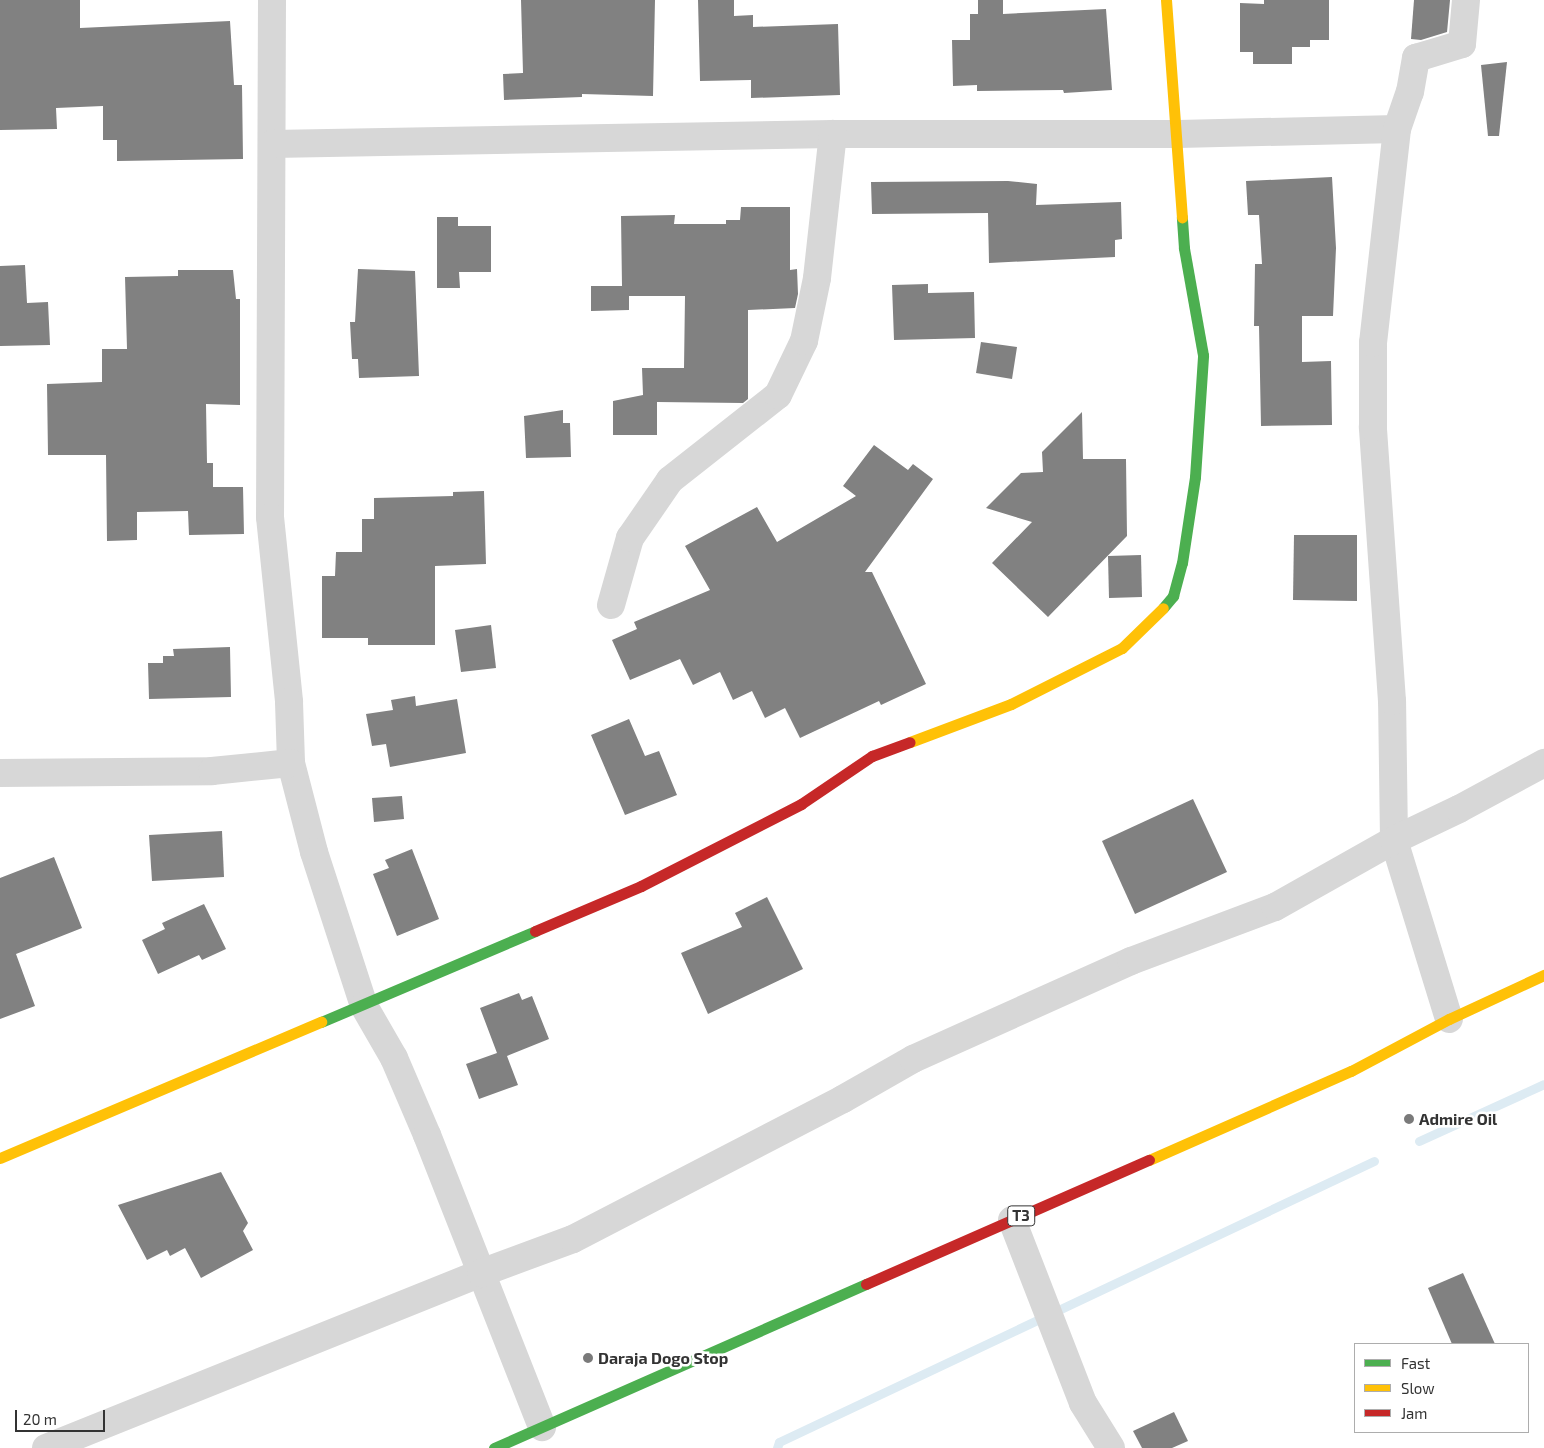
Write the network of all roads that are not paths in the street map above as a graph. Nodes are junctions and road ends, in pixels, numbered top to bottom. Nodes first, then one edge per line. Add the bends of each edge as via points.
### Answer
1 (272, 0) edge
2 (1166, 0) edge
3 (1466, 0) edge
4 (1397, 129) junction
5 (833, 134) junction
6 (1178, 134) junction
7 (272, 144) junction
8 (611, 605) dead end
9 (291, 763) junction
10 (1544, 763) edge
11 (0, 773) edge
12 (1394, 840) junction
13 (1544, 975) edge
14 (364, 1006) junction
15 (1449, 1019) junction
16 (0, 1158) edge
17 (1012, 1220) junction
18 (481, 1273) junction
19 (542, 1427) junction
20 (46, 1448) edge
21 (494, 1448) edge
22 (1111, 1448) edge

1 - 7 street
2 - 6 main road
3 - 4 street via 1462,44 1416,58 1410,92
4 - 6 street
4 - 12 street via 1376,300 1373,418 1393,714
5 - 6 street
5 - 7 street
5 - 8 street via 817,278 804,341 778,395 670,480 630,538
6 - 14 main road via 1184,248 1203,355 1195,477 1182,563 1173,596 1149,623 1122,648 1011,704 872,756 801,804 641,886
7 - 9 street via 270,517 289,702
9 - 11 street via 212,771
9 - 14 street via 314,852
10 - 12 street via 1459,810
12 - 15 street
12 - 18 street via 1274,907 1131,961 912,1059 843,1099 572,1239
13 - 15 main road, T3
14 - 16 main road
14 - 18 street via 394,1058
15 - 17 main road, T3 via 1351,1071
17 - 19 main road, T3
17 - 22 street via 1082,1403
18 - 19 street
18 - 20 street
19 - 21 main road, T3

